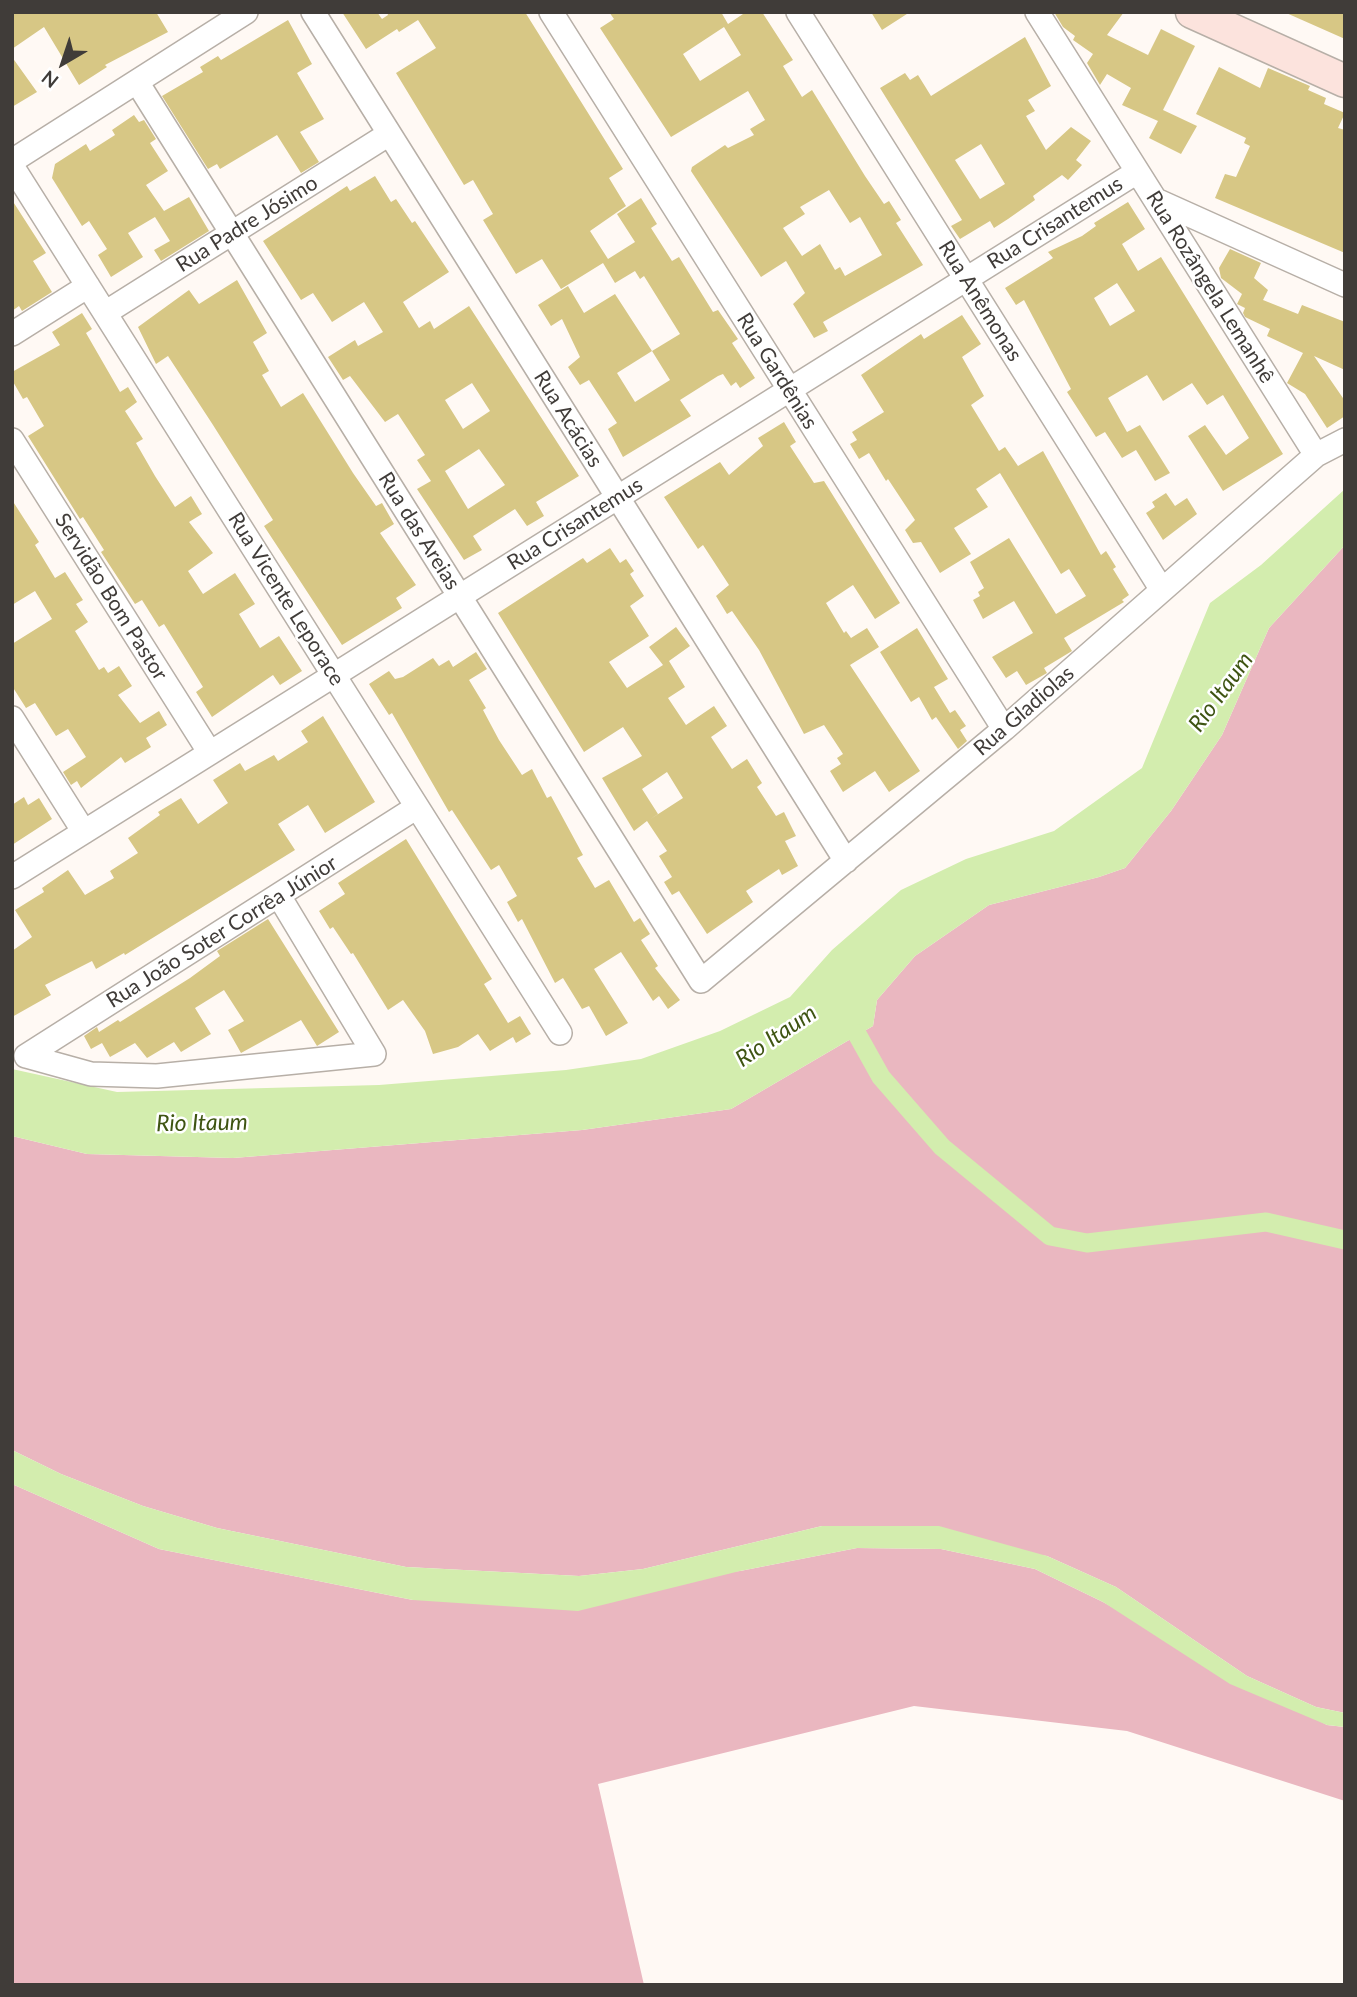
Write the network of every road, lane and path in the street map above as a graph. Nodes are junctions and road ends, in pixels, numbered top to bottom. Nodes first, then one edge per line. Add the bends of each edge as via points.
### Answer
1 (246, 12) edge
2 (313, 12) edge
3 (551, 12) edge
4 (797, 12) edge
5 (1037, 12) edge
6 (1192, 12) edge
7 (1345, 81) edge
8 (136, 82) junction
9 (389, 134) junction
10 (12, 163) edge
11 (1137, 172) junction
12 (1156, 200) junction
13 (232, 233) junction
14 (966, 279) junction
15 (1345, 285) edge
16 (88, 286) junction
17 (106, 313) junction
18 (12, 334) edge
19 (789, 390) junction
20 (12, 440) edge
21 (1345, 440) edge
22 (1316, 455) junction
23 (618, 498) junction
24 (1162, 590) junction
25 (460, 597) junction
26 (334, 675) junction
27 (12, 718) edge
28 (1004, 729) junction
29 (210, 753) junction
30 (417, 807) junction
31 (84, 832) junction
32 (846, 861) junction
33 (12, 877) edge
34 (279, 896) junction
35 (701, 981) joint
36 (560, 1033) dead end

1 - 8 street
2 - 9 street, Rua Acácias
3 - 19 street, Rua Gardênias
4 - 14 street, Rua Anêmonas
5 - 11 street, Rua Rozângela Lemanhê
6 - 7 main road
8 - 10 street
8 - 13 street, Rua das Areias
9 - 13 street, Rua Padre Jósimo
9 - 23 street, Rua Acácias
10 - 16 street, Rua Vicente Leporace
11 - 12 street, Rua Rozângela Lemanhê
11 - 14 street, Rua Crisantemus
12 - 15 street
12 - 22 street, Rua Rozângela Lemanhê
13 - 17 street, Rua Padre Jósimo
13 - 25 street, Rua das Areias
14 - 19 street, Rua Crisantemus
14 - 24 street, Rua Anêmonas
16 - 17 street, Rua Vicente Leporace
16 - 18 street
17 - 26 street, Rua Vicente Leporace
19 - 23 street, Rua Crisantemus
19 - 28 street, Rua Gardênias
20 - 29 street, Servidão Bom Pastor
21 - 22 street, Rua Gladiolas
22 - 24 street, Rua Gladiolas
23 - 25 street, Rua Crisantemus
23 - 32 street, Rua Acácias
24 - 28 street, Rua Gladiolas
25 - 26 street, Rua Crisantemus
25 - 35 street, Rua das Areias
26 - 29 street, Rua Crisantemus
26 - 30 street, Rua Vicente Leporace
27 - 31 street
28 - 32 street, Rua Gladiolas
29 - 31 street, Rua Crisantemus
30 - 34 street, Rua João Soter Corrêa Júnior
30 - 36 street, Rua Vicente Leporace
31 - 33 street, Rua Crisantemus
32 - 35 street, Rua Gladiolas
34 - 34 street, Rua João Soter Corrêa Júnior via 26,1056 91,1074 157,1076 374,1054

